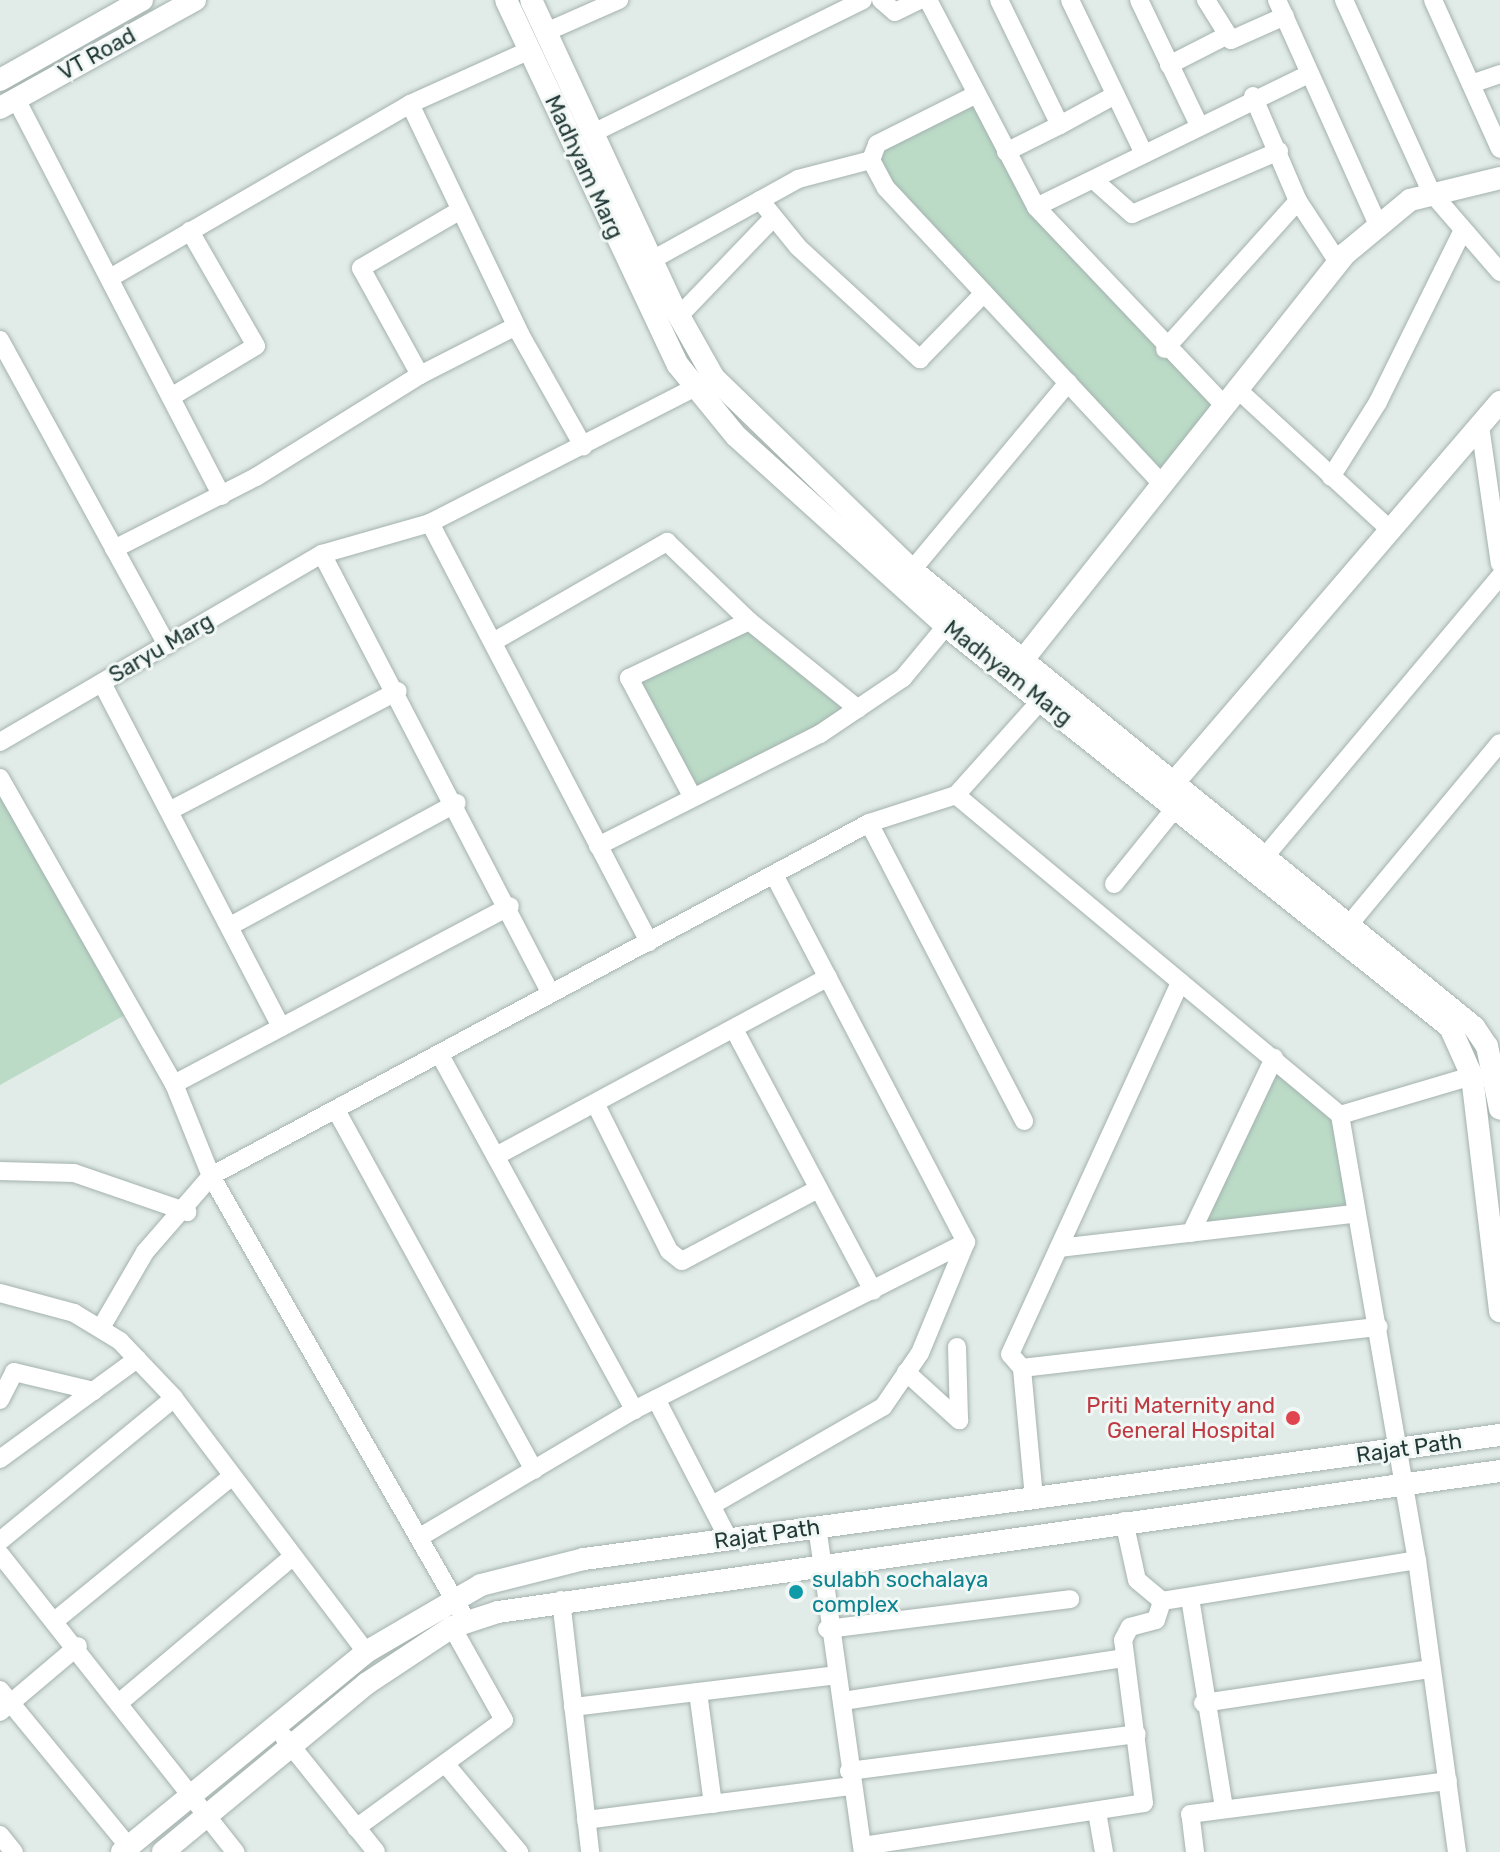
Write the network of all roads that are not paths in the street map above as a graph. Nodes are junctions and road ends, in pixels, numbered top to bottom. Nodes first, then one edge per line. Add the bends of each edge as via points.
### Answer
1 (195, 0) edge
2 (506, 0) edge
3 (531, 0) edge
4 (619, 0) edge
5 (863, 0) edge
6 (881, 0) edge
7 (920, 0) edge
8 (928, 0) edge
9 (999, 0) edge
10 (1070, 0) edge
11 (1139, 0) edge
12 (1206, 0) edge
13 (1344, 0) edge
14 (1433, 0) edge
15 (134, 4) edge
16 (1281, 8) edge
17 (138, 31) junction
18 (546, 32) junction
19 (1224, 37) junction
20 (530, 50) junction
21 (1169, 65) junction
22 (1309, 74) junction
23 (1500, 74) edge
24 (0, 80) edge
25 (1471, 84) junction
26 (975, 95) junction
27 (1115, 95) junction
28 (1253, 96) junction
29 (8, 104) edge
30 (410, 104) junction
31 (1198, 123) junction
32 (1060, 125) junction
33 (591, 134) junction
34 (1500, 149) edge
35 (1279, 151) junction
36 (1006, 152) junction
37 (1143, 152) junction
38 (871, 160) junction
39 (1500, 178) edge
40 (1095, 181) junction
41 (1431, 192) junction
42 (760, 200) junction
43 (1298, 201) junction
44 (1036, 207) junction
45 (459, 211) junction
46 (772, 219) junction
47 (1378, 225) junction
48 (190, 231) junction
49 (1461, 234) junction
50 (652, 260) junction
51 (1338, 262) junction
52 (1500, 272) edge
53 (110, 278) junction
54 (984, 293) junction
55 (680, 315) junction
56 (516, 326) junction
57 (0, 340) edge
58 (1165, 349) junction
59 (420, 375) junction
60 (714, 378) junction
61 (1068, 383) junction
62 (693, 389) junction
63 (1230, 396) junction
64 (171, 397) junction
65 (1500, 402) edge
66 (1480, 426) junction
67 (583, 446) junction
68 (1331, 477) junction
69 (1162, 484) junction
70 (222, 496) junction
71 (430, 523) junction
72 (1388, 528) junction
73 (114, 549) junction
74 (322, 554) junction
75 (1500, 564) edge
76 (912, 570) junction
77 (1500, 576) edge
78 (749, 621) junction
79 (946, 626) junction
80 (493, 642) junction
81 (167, 645) junction
82 (1022, 661) junction
83 (102, 683) junction
84 (398, 691) junction
85 (1043, 698) junction
86 (858, 709) junction
87 (0, 742) edge
88 (1500, 743) edge
89 (0, 778) edge
90 (691, 794) junction
91 (956, 795) junction
92 (1170, 795) junction
93 (457, 803) junction
94 (171, 810) junction
95 (869, 823) junction
96 (598, 846) junction
97 (1267, 854) junction
98 (775, 876) junction
99 (1114, 884) dead end
100 (510, 906) junction
101 (1352, 921) junction
102 (230, 926) junction
103 (649, 942) junction
104 (828, 977) junction
105 (1180, 982) junction
106 (551, 993) junction
107 (281, 1027) junction
108 (736, 1033) junction
109 (440, 1055) junction
110 (1274, 1058) junction
111 (1472, 1076) junction
112 (174, 1084) junction
113 (596, 1105) junction
114 (1500, 1109) edge
115 (336, 1110) junction
116 (1340, 1115) junction
117 (1024, 1121) dead end
118 (496, 1156) junction
119 (0, 1171) edge
120 (211, 1176) junction
121 (818, 1189) junction
122 (187, 1212) junction
123 (1351, 1214) junction
124 (1191, 1233) junction
125 (966, 1242) junction
126 (1059, 1248) junction
127 (873, 1291) junction
128 (0, 1293) edge
129 (1500, 1311) edge
130 (102, 1326) junction
131 (1379, 1327) junction
132 (957, 1347) dead end
133 (137, 1359) junction
134 (1022, 1368) junction
135 (906, 1372) junction
136 (94, 1391) junction
137 (174, 1398) junction
138 (656, 1399) junction
139 (0, 1400) edge
140 (634, 1410) junction
141 (1500, 1435) edge
142 (1394, 1450) junction
143 (0, 1459) edge
144 (534, 1470) junction
145 (1500, 1471) edge
146 (230, 1478) junction
147 (1405, 1489) junction
148 (1034, 1498) junction
149 (714, 1504) junction
150 (1124, 1521) junction
151 (817, 1526) junction
152 (420, 1537) junction
153 (729, 1540) junction
154 (0, 1541) edge
155 (0, 1554) edge
156 (292, 1557) junction
157 (1417, 1560) junction
158 (817, 1565) junction
159 (457, 1596) junction
160 (1190, 1598) junction
161 (1070, 1599) dead end
162 (561, 1600) junction
163 (1162, 1601) junction
164 (57, 1619) junction
165 (460, 1625) junction
166 (827, 1629) junction
167 (78, 1646) junction
168 (366, 1652) junction
169 (1125, 1658) junction
170 (1430, 1669) junction
171 (837, 1675) junction
172 (698, 1692) junction
173 (843, 1701) junction
174 (4, 1702) edge
175 (120, 1702) junction
176 (1203, 1703) junction
177 (573, 1707) junction
178 (277, 1729) junction
179 (1137, 1734) junction
180 (292, 1747) junction
181 (448, 1767) junction
182 (850, 1778) junction
183 (1448, 1781) junction
184 (191, 1797) junction
185 (713, 1804) junction
186 (1224, 1807) junction
187 (1097, 1812) junction
188 (207, 1817) junction
189 (586, 1820) junction
190 (356, 1828) junction
191 (0, 1835) edge
192 (863, 1849) edge
193 (126, 1850) edge
194 (14, 1852) edge
195 (163, 1852) edge
196 (235, 1852) edge
197 (376, 1852) edge
198 (519, 1852) edge
199 (590, 1852) edge
200 (1104, 1852) edge
201 (1195, 1852) edge
202 (1457, 1852) edge

1 - 17 street, VT Road
2 - 20 street, Madhyam Marg
3 - 18 street, Madhyam Marg
4 - 18 street
5 - 33 street
6 - 7 street via 895,12
8 - 26 street
9 - 32 street
10 - 27 street
11 - 21 street
12 - 19 street
13 - 41 street
14 - 25 street
15 - 17 street
15 - 24 street, VT Road
16 - 19 street
16 - 22 street
17 - 29 street, VT Road
18 - 33 street, Madhyam Marg
19 - 21 street
20 - 30 street
20 - 62 street, Madhyam Marg
21 - 31 street
22 - 28 street
22 - 47 street
23 - 25 street
25 - 34 street
26 - 36 street
26 - 38 street via 877,144
27 - 32 street
27 - 37 street
28 - 31 street
28 - 35 street
29 - 53 street
30 - 45 street
30 - 48 street
31 - 37 street
32 - 36 street
33 - 50 street, Madhyam Marg
35 - 40 street via 1132,214
35 - 43 street
36 - 44 street
37 - 40 street
38 - 42 street via 798,179
38 - 54 street via 886,188
39 - 41 street
40 - 44 street
41 - 47 street
41 - 49 street
42 - 46 street
42 - 50 street
43 - 51 street
43 - 58 street
44 - 58 street
45 - 56 street
45 - 59 street via 361,268
46 - 54 street via 920,359
46 - 55 street
47 - 51 street
48 - 53 street
48 - 64 street via 256,346
49 - 52 street
49 - 68 street via 1378,402
50 - 55 street, Madhyam Marg
51 - 63 street
53 - 64 street
54 - 61 street
55 - 60 street, Madhyam Marg
56 - 59 street
56 - 67 street
57 - 73 street
58 - 63 street
59 - 70 street
60 - 62 street, Saryu Marg
60 - 76 street, Madhyam Marg
61 - 69 street
61 - 76 street
62 - 67 street, Saryu Marg
62 - 79 street, Madhyam Marg
63 - 68 street
63 - 69 street
64 - 70 street
65 - 66 street
66 - 72 street
66 - 75 street
67 - 71 street, Saryu Marg
68 - 72 street
69 - 82 street
70 - 73 street
71 - 74 street, Saryu Marg
71 - 80 street
72 - 92 street
73 - 81 street
74 - 81 street, Saryu Marg
74 - 84 street
76 - 82 street, Madhyam Marg
77 - 97 street
78 - 80 street via 667,542
78 - 86 street
78 - 90 street via 629,678
79 - 85 street, Madhyam Marg
79 - 86 street via 903,678
80 - 96 street
81 - 83 street, Saryu Marg
82 - 92 street, Madhyam Marg
83 - 87 street, Saryu Marg
83 - 94 street
84 - 93 street
84 - 94 street
85 - 91 street
85 - 92 street, Madhyam Marg
86 - 90 street
88 - 101 street
89 - 112 street
90 - 96 street
91 - 95 street
91 - 105 street
92 - 97 street, Madhyam Marg
92 - 99 street
92 - 111 street, Madhyam Marg via 1450,1027
93 - 100 street
93 - 102 street
94 - 102 street
95 - 98 street
95 - 117 street
96 - 103 street
97 - 101 street, Madhyam Marg
98 - 103 street
98 - 104 street
100 - 106 street
100 - 107 street
101 - 114 street, Madhyam Marg via 1474,1027 1487,1046
102 - 107 street
103 - 106 street
104 - 108 street
104 - 125 street
105 - 110 street
105 - 126 street
106 - 109 street
107 - 112 street
108 - 113 street
108 - 121 street
109 - 115 street
109 - 118 street
110 - 116 street
110 - 124 street
111 - 116 street
111 - 129 street, Madhyam Marg
112 - 120 street
113 - 118 street
113 - 121 street via 675,1259 692,1260
115 - 120 street
115 - 144 street
116 - 123 street
118 - 140 street
119 - 122 street via 74,1173
120 - 122 street
120 - 152 street
121 - 127 street
122 - 130 street via 145,1252
123 - 124 street
123 - 131 street
124 - 126 street
125 - 127 street
125 - 135 street
126 - 134 street via 1010,1354
127 - 138 street
128 - 130 street
130 - 133 street
131 - 134 street
131 - 142 street
132 - 135 street via 959,1420
133 - 136 street
133 - 137 street
134 - 148 street
135 - 149 street via 883,1407
136 - 139 street via 14,1372
136 - 143 street
137 - 146 street
137 - 154 street
138 - 140 street
138 - 149 street
140 - 144 street
141 - 142 street, Rajat Path
142 - 147 street
142 - 148 street, Rajat Path
144 - 152 street
145 - 147 street, Rajat Path
146 - 156 street
146 - 164 street
147 - 150 street, Rajat Path
147 - 157 street
148 - 151 street, Rajat Path
149 - 153 street
150 - 158 street, Rajat Path
150 - 163 street via 1137,1580
151 - 153 street, Rajat Path
151 - 158 street
152 - 159 street
153 - 159 street, Rajat Path via 584,1559
155 - 164 street
156 - 168 street
156 - 175 street
157 - 160 street
157 - 170 street
158 - 162 street, Rajat Path
158 - 166 street
159 - 165 street
159 - 168 street, Rajat Path
160 - 163 street
160 - 176 street
161 - 166 street
162 - 165 street, Rajat Path
162 - 177 street
163 - 169 street via 1156,1620 1125,1634
164 - 167 street
165 - 180 street, Rajat Path via 366,1684
165 - 181 street via 506,1715
166 - 171 street
167 - 174 street
167 - 175 street
168 - 178 street, Rajat Path
169 - 173 street
169 - 179 street
170 - 176 street
170 - 183 street
171 - 172 street
171 - 173 street
172 - 177 street
172 - 185 street
173 - 182 street
174 - 193 street
175 - 184 street
176 - 186 street
177 - 189 street
178 - 180 street
178 - 184 street, Rajat Path
179 - 182 street
179 - 187 street via 1147,1799
180 - 188 street, Rajat Path
180 - 190 street
181 - 190 street
181 - 198 street
182 - 185 street
182 - 192 street
183 - 186 street
183 - 202 street
184 - 188 street
184 - 193 street, Rajat Path
185 - 189 street
186 - 201 street via 1190,1814
187 - 192 street
187 - 200 street
188 - 195 street, Rajat Path
188 - 196 street
189 - 199 street
190 - 197 street
191 - 194 street

